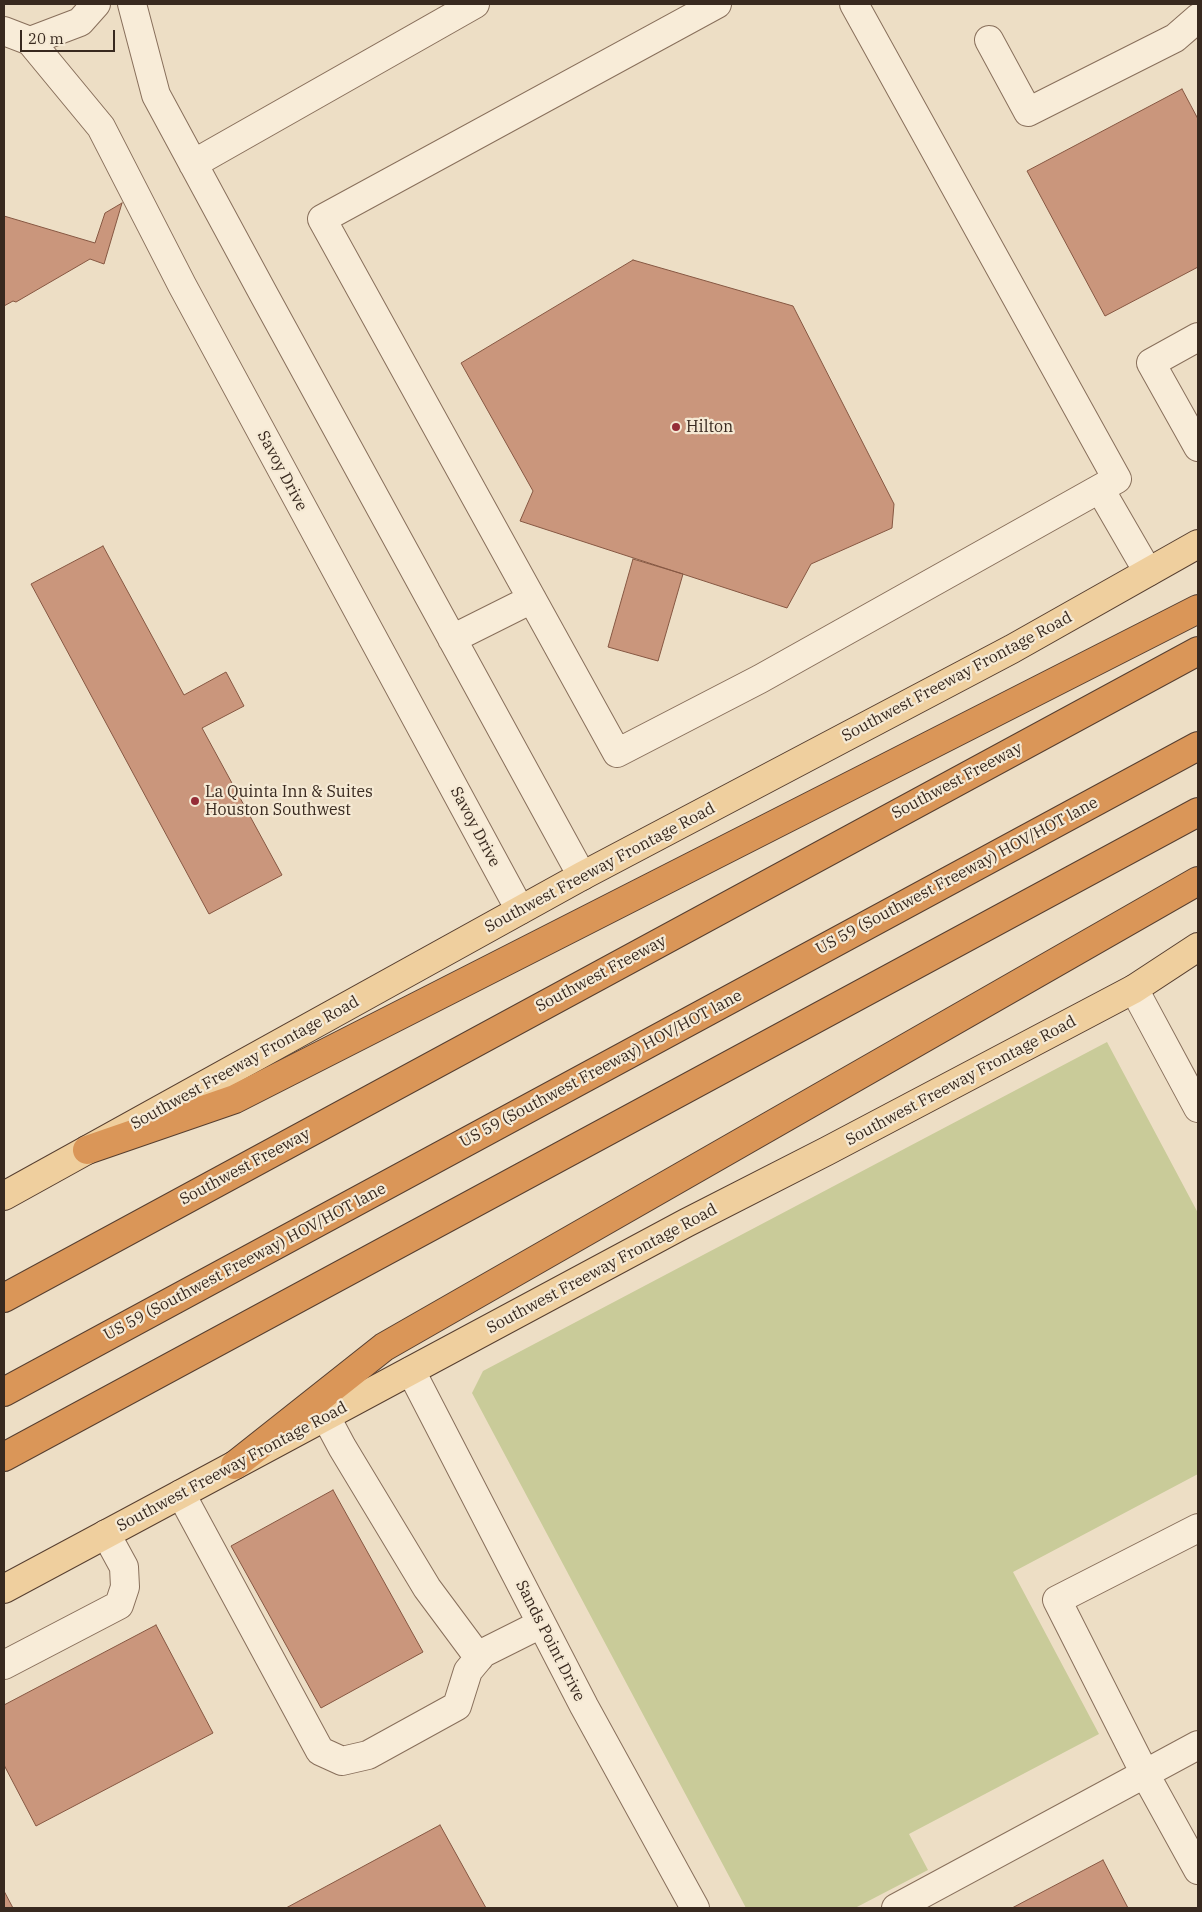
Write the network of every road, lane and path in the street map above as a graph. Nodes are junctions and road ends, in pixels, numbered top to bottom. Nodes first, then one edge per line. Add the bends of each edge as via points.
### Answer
1 (96, 4) edge
2 (132, 4) edge
3 (475, 4) edge
4 (717, 4) edge
5 (854, 4) edge
6 (1198, 18) edge
7 (4, 32) edge
8 (988, 40) dead end
9 (30, 41) junction
10 (193, 164) junction
11 (1198, 337) edge
12 (1198, 447) edge
13 (1100, 489) junction
14 (1198, 544) edge
15 (1148, 572) junction
16 (532, 599) junction
17 (1198, 609) edge
18 (452, 639) junction
19 (1198, 651) edge
20 (1198, 746) edge
21 (1198, 812) edge
22 (582, 876) junction
23 (1198, 881) edge
24 (520, 910) junction
25 (1198, 947) edge
26 (1134, 989) junction
27 (1189, 1071) edge
28 (1198, 1108) edge
29 (86, 1150) junction
30 (4, 1196) edge
31 (4, 1298) edge
32 (411, 1371) junction
33 (4, 1392) edge
34 (326, 1417) junction
35 (4, 1457) edge
36 (234, 1466) junction
37 (181, 1494) junction
38 (1198, 1528) edge
39 (106, 1534) junction
40 (4, 1589) edge
41 (541, 1624) junction
42 (479, 1658) junction
43 (4, 1665) edge
44 (1198, 1745) edge
45 (1145, 1774) junction
46 (1198, 1870) edge
47 (695, 1908) edge
48 (896, 1908) edge

1 - 9 street via 80,22
2 - 10 street via 156,95
3 - 10 street
4 - 16 street via 322,219
5 - 13 street via 1117,479
6 - 8 street via 1174,38 1028,112
7 - 9 street
9 - 24 street, Savoy Drive via 101,127 182,285
10 - 18 street
11 - 12 street via 1151,363
13 - 15 street
13 - 16 street via 760,679 617,753
14 - 15 main road, Southwest Freeway Frontage Road
15 - 22 main road, Southwest Freeway Frontage Road via 1012,649
16 - 18 street
17 - 29 highway via 235,1099
18 - 22 street
19 - 31 highway, Southwest Freeway
20 - 33 highway, US 59 (Southwest Freeway) HOV/HOT lane
21 - 35 highway
22 - 24 main road, Southwest Freeway Frontage Road
23 - 36 highway via 384,1347
24 - 29 main road, Southwest Freeway Frontage Road
25 - 26 main road, Southwest Freeway Frontage Road
26 - 27 street
26 - 32 main road, Southwest Freeway Frontage Road
27 - 28 street
29 - 30 main road, Southwest Freeway Frontage Road
32 - 34 main road, Southwest Freeway Frontage Road
32 - 41 street, Sands Point Drive
34 - 36 main road, Southwest Freeway Frontage Road
34 - 42 street via 427,1588
36 - 37 main road, Southwest Freeway Frontage Road
37 - 39 main road, Southwest Freeway Frontage Road
37 - 42 street via 320,1752 342,1761 368,1755 457,1706 468,1671
38 - 45 street via 1057,1600
39 - 40 main road, Southwest Freeway Frontage Road
39 - 43 street via 124,1567 125,1587 118,1605
41 - 42 street via 506,1640
41 - 47 street, Sands Point Drive
44 - 45 street
45 - 46 street
45 - 48 street

